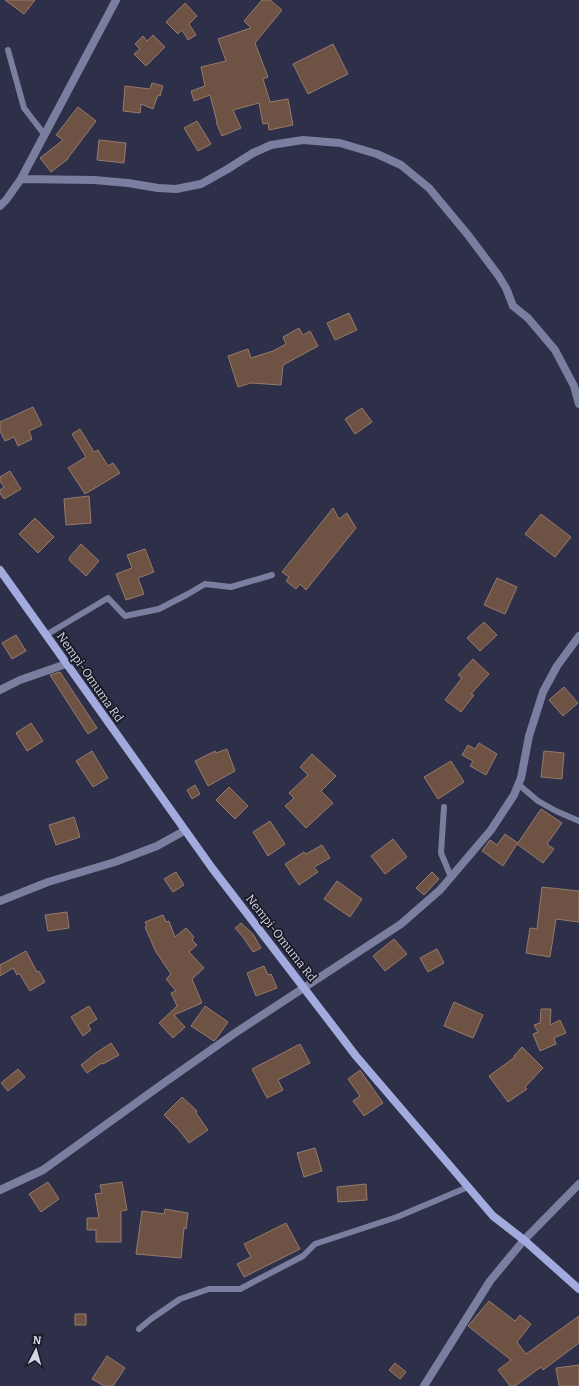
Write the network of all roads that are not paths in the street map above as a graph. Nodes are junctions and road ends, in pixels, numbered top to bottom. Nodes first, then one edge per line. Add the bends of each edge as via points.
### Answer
1 (116, 0) edge
2 (8, 50) dead end
3 (44, 134) junction
4 (21, 179) junction
5 (0, 206) edge
6 (569, 377) junction
7 (579, 378) edge
8 (579, 404) edge
9 (0, 570) edge
10 (272, 575) dead end
11 (46, 635) junction
12 (579, 636) edge
13 (66, 664) junction
14 (0, 690) edge
15 (518, 784) junction
16 (444, 808) dead end
17 (579, 821) edge
18 (184, 831) junction
19 (451, 877) junction
20 (0, 901) edge
21 (304, 988) junction
22 (579, 1184) edge
23 (468, 1187) junction
24 (0, 1190) edge
25 (524, 1240) junction
26 (579, 1289) edge
27 (139, 1329) dead end
28 (424, 1386) edge

1 - 3 street
2 - 3 lane via 24,108
3 - 4 street
4 - 5 street
4 - 6 street via 94,180 176,189 201,184 271,145 303,140 340,143 377,154 401,165 429,188 498,275 513,306 528,318 555,350
6 - 7 street
6 - 8 street
9 - 11 street, Nempi-Omuma Rd
10 - 11 lane via 231,587 205,584 159,609 125,616 108,598
11 - 13 street, Nempi-Omuma Rd
12 - 15 street via 557,666 544,692 529,736
13 - 14 street
13 - 18 street, Nempi-Omuma Rd
15 - 17 lane via 538,802
15 - 19 street via 514,795 491,830
16 - 19 lane via 441,853
18 - 20 street via 157,846 115,862 48,882
18 - 21 street, Nempi-Omuma Rd
19 - 21 street via 401,924
21 - 23 street, Nempi-Omuma Rd via 356,1056
21 - 24 street via 161,1085 43,1170
22 - 25 street
23 - 25 street, Nempi-Omuma Rd via 493,1216
23 - 27 lane via 397,1218 315,1244 303,1256 240,1289 209,1289 180,1299
25 - 26 street, Nempi-Omuma Rd
25 - 28 street via 490,1281

